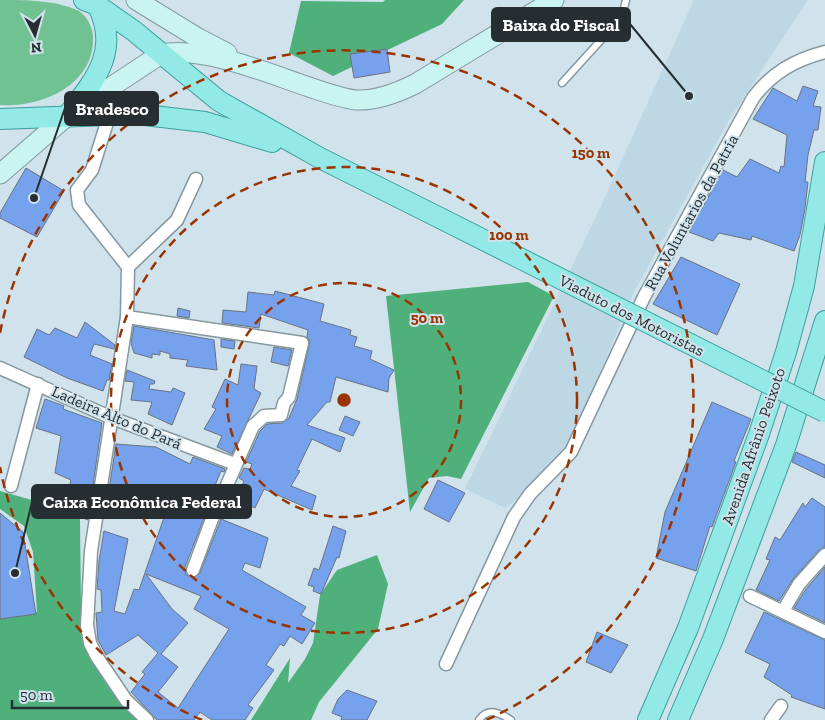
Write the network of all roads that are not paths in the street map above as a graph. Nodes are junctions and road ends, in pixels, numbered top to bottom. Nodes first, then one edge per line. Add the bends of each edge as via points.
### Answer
1 (136, 0) edge
2 (554, 0) edge
3 (626, 0) edge
4 (92, 2) edge
5 (825, 52) edge
6 (161, 54) junction
7 (269, 73) junction
8 (562, 83) dead end
9 (110, 113) junction
10 (67, 116) junction
11 (0, 119) edge
12 (320, 158) junction
13 (825, 162) edge
14 (0, 174) edge
15 (196, 179) dead end
16 (128, 267) junction
17 (127, 317) junction
18 (825, 321) edge
19 (820, 358) edge
20 (0, 368) edge
21 (38, 384) junction
22 (825, 412) edge
23 (112, 418) junction
24 (235, 464) junction
25 (11, 486) dead end
26 (825, 555) edge
27 (193, 570) dead end
28 (750, 596) dead end
29 (783, 610) junction
30 (825, 632) edge
31 (446, 664) dead end
32 (688, 700) junction
33 (781, 706) dead end
34 (146, 720) edge
35 (479, 720) edge
36 (511, 720) edge
37 (648, 720) edge
38 (678, 720) edge
39 (687, 720) edge
40 (771, 720) edge

1 - 7 main road via 198,38
2 - 7 main road via 396,93 378,98 348,98
3 - 8 lane via 622,17
4 - 6 main road
4 - 10 main road via 107,32 101,69
5 - 31 street, Rua Voluntarios da Patría via 786,66 766,80 753,98 644,297 571,452 519,507
6 - 7 main road via 177,51 198,53
6 - 10 main road
6 - 12 main road via 219,101
9 - 10 main road
9 - 12 main road via 205,122
9 - 16 street via 98,156 77,190 77,198 79,205
10 - 11 main road
10 - 14 main road
12 - 22 main road, Viaduto dos Motoristas, bridge
13 - 37 main road, Avenida Afrânio Peixoto via 804,286 786,352 688,628
15 - 16 street via 177,220
16 - 17 street
17 - 23 street
17 - 24 street via 302,343 289,397 281,415 258,419
18 - 19 main road, Avenida Afrânio Peixoto
19 - 32 main road, Avenida Afrânio Peixoto
20 - 21 street, Ladeira Alto do Pará
21 - 23 street, Ladeira Alto do Pará
21 - 25 street
23 - 24 street, Ladeira Alto do Pará
23 - 34 street via 91,551 87,626 96,657 126,700
24 - 27 street
26 - 29 street via 799,584
28 - 29 street
29 - 30 street
32 - 38 main road, Avenida Afrânio Peixoto
32 - 39 main road
33 - 40 street
35 - 36 lane via 492,711

